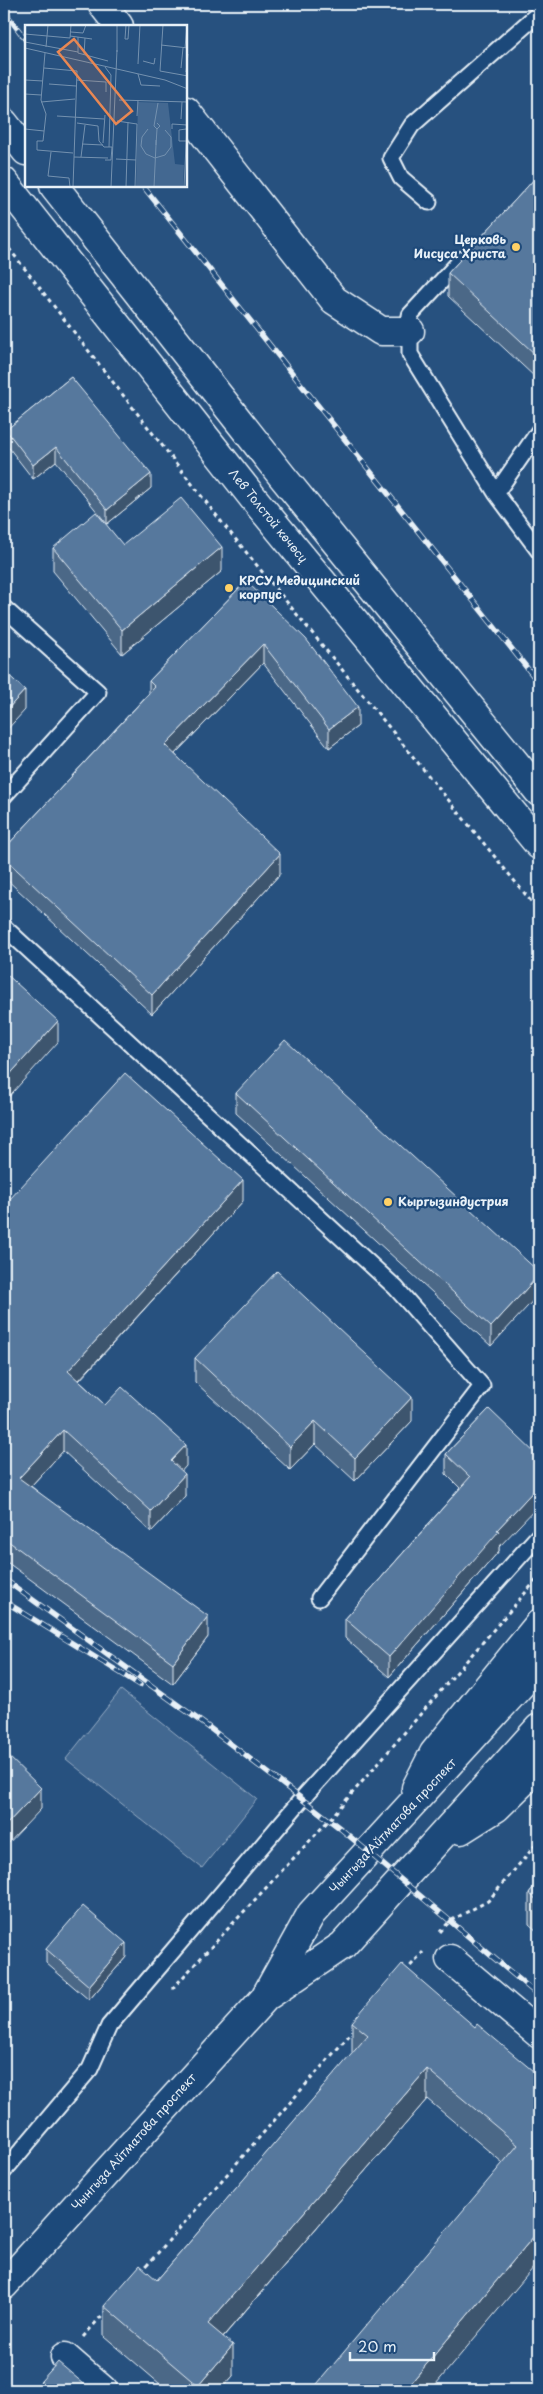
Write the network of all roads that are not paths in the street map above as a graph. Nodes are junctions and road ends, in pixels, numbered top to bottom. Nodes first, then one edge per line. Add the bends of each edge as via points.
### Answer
1 (102, 4) edge
2 (539, 13) edge
3 (119, 25) edge
4 (188, 114) edge
5 (4, 123) edge
6 (25, 150) edge
7 (4, 182) edge
8 (56, 188) edge
9 (429, 202) dead end
10 (475, 246) edge
11 (410, 331) junction
12 (539, 431) edge
13 (496, 493) junction
14 (539, 550) edge
15 (4, 608) edge
16 (539, 792) edge
17 (4, 796) edge
18 (539, 845) edge
19 (4, 927) edge
20 (539, 1535) edge
21 (320, 1598) dead end
22 (539, 1624) edge
23 (539, 1665) edge
24 (539, 1728) edge
25 (539, 1766) edge
26 (400, 1819) junction
27 (432, 1848) junction
28 (443, 1948) road end
29 (264, 1999) junction
30 (539, 2034) edge
31 (4, 2171) edge
32 (4, 2284) edge
33 (65, 2357) road end
34 (103, 2390) edge

1 - 3 main road
2 - 9 lane via 412,125 391,158 401,178
4 - 11 main road via 334,300 381,331
5 - 6 main road
7 - 18 main road, Лев Толстой көчөсү via 254,499
8 - 16 main road via 282,476
10 - 11 lane via 410,315
11 - 13 lane via 410,354
12 - 13 lane
13 - 14 lane
15 - 17 lane via 98,692
19 - 21 lane via 396,1288 482,1386
20 - 31 lane via 301,1800 109,2026 90,2069
22 - 26 main road via 434,1752
23 - 26 main road, Чынгыза Айтматова проспект
24 - 27 main road, Чынгыза Айтматова проспект
25 - 27 main road via 496,1808
26 - 29 main road, Чынгыза Айтматова проспект via 311,1914
27 - 29 main road, Чынгыза Айтматова проспект via 343,1945
28 - 30 main road
29 - 32 main road, Чынгыза Айтматова проспект
33 - 34 main road

